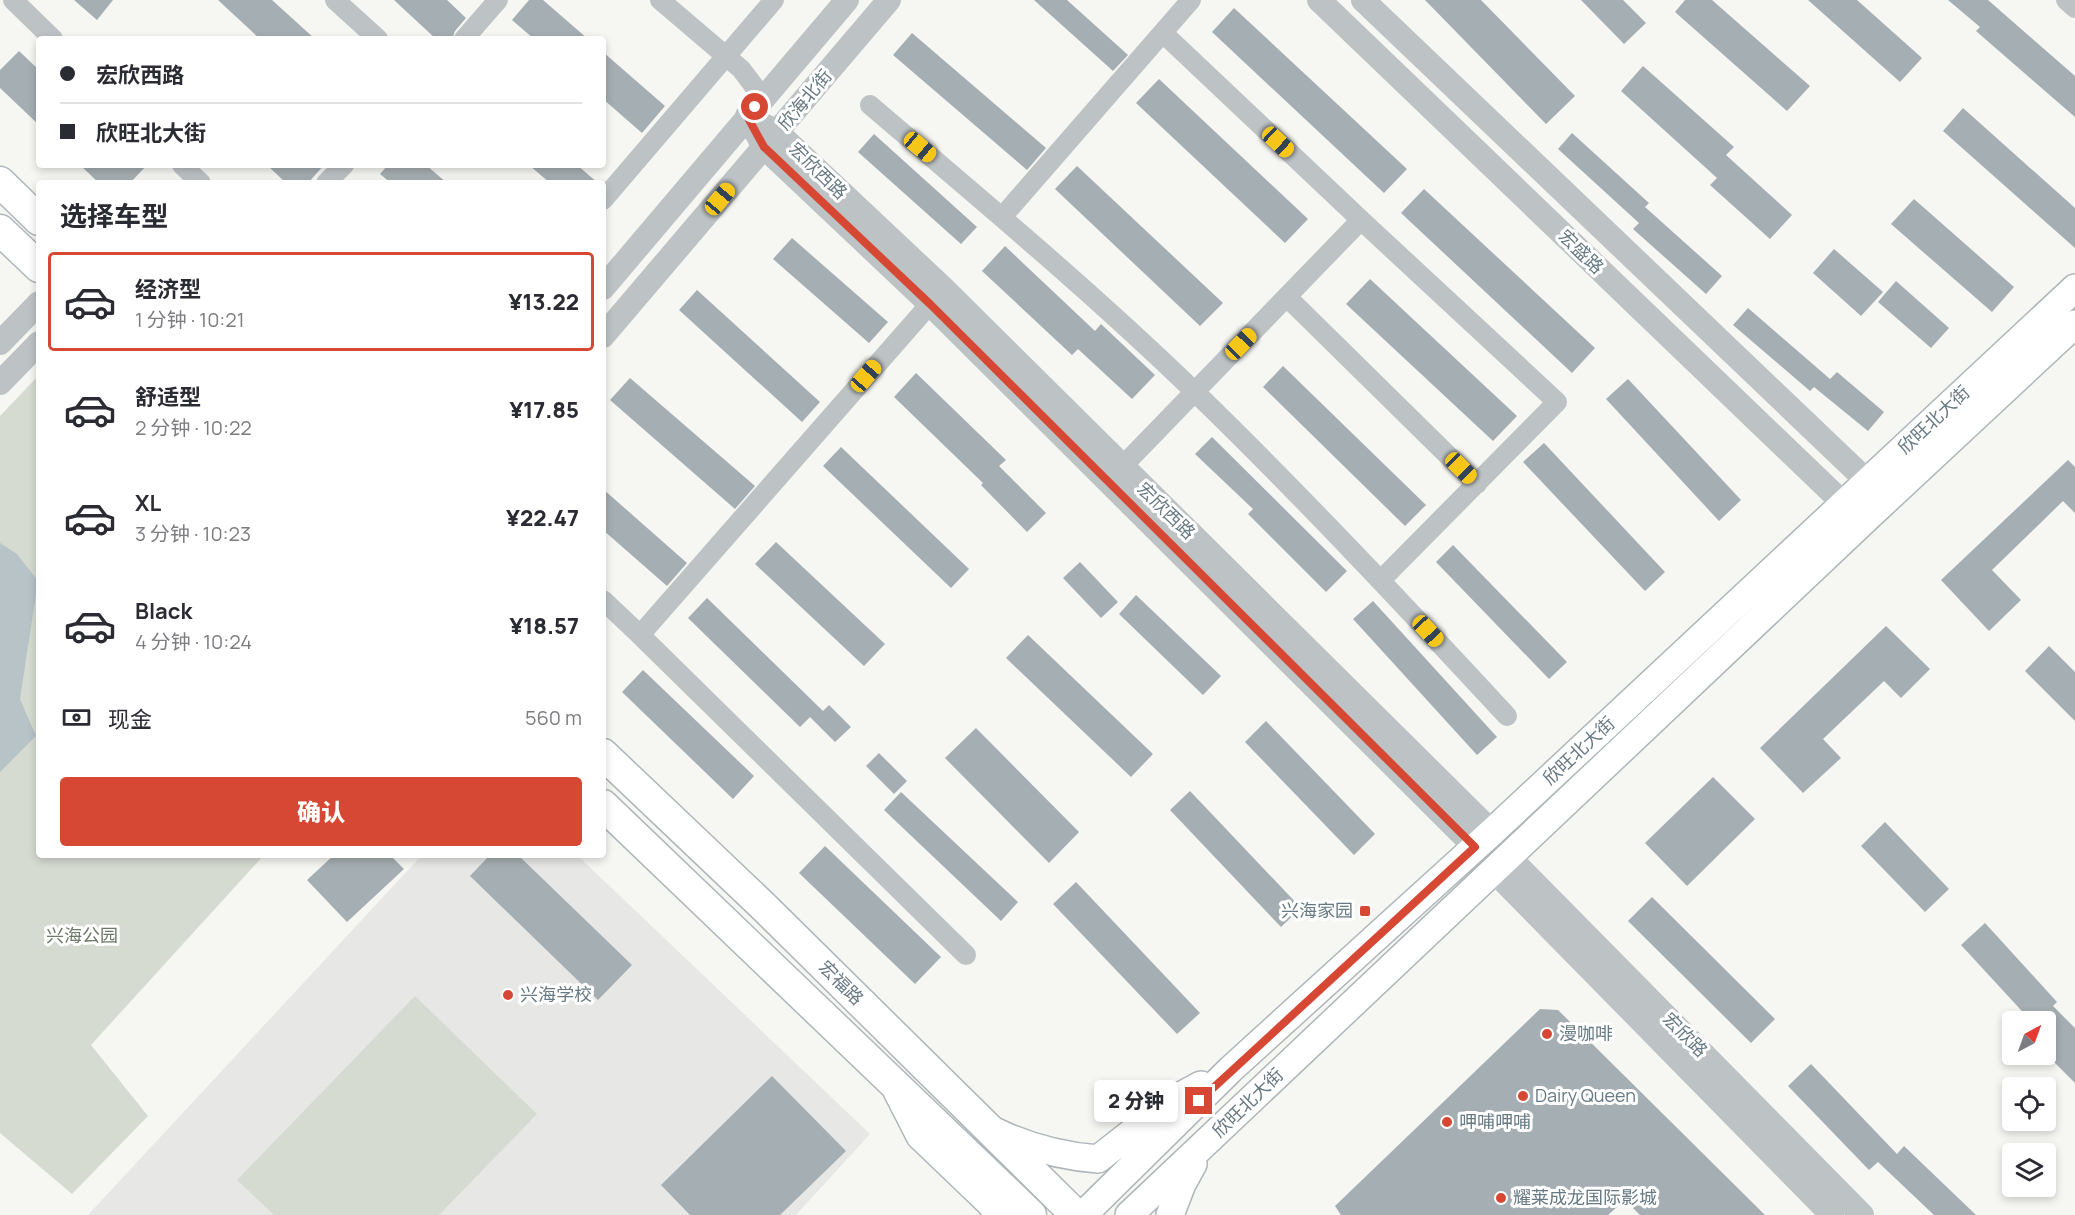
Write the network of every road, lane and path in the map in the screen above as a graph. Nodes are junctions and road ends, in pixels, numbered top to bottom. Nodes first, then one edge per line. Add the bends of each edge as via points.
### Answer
1 (13, 0) edge
2 (335, 0) edge
3 (498, 0) edge
4 (660, 0) edge
5 (774, 0) edge
6 (847, 0) edge
7 (889, 0) edge
8 (1191, 0) edge
9 (1319, 0) edge
10 (1363, 0) edge
11 (2066, 0) edge
12 (2075, 8) edge
13 (1163, 33) junction
14 (50, 36) edge
15 (375, 36) edge
16 (467, 36) edge
17 (727, 56) junction
18 (763, 98) junction
19 (870, 105) dead end
20 (747, 116) junction
21 (771, 140) junction
22 (185, 168) edge
23 (341, 168) edge
24 (198, 180) edge
25 (329, 180) edge
26 (0, 182) edge
27 (606, 197) edge
28 (36, 217) edge
29 (1002, 217) junction
30 (1361, 220) junction
31 (0, 230) edge
32 (36, 264) edge
33 (606, 284) edge
34 (2075, 288) edge
35 (1287, 297) junction
36 (930, 304) junction
37 (36, 306) edge
38 (2075, 324) edge
39 (606, 332) edge
40 (0, 343) edge
41 (36, 346) edge
42 (0, 383) edge
43 (1195, 392) junction
44 (1114, 474) junction
45 (1868, 482) junction
46 (1477, 484) junction
47 (1844, 504) junction
48 (1382, 580) junction
49 (606, 603) edge
50 (640, 635) junction
51 (1507, 716) dead end
52 (606, 757) edge
53 (606, 808) edge
54 (1484, 839) junction
55 (1501, 863) junction
56 (966, 955) dead end
57 (1231, 1069) junction
58 (892, 1082) junction
59 (987, 1127) junction
60 (1204, 1145) junction
61 (998, 1215) edge
62 (1031, 1215) edge
63 (1076, 1215) edge
64 (1083, 1215) edge
65 (1129, 1215) edge
66 (1170, 1215) edge
67 (1832, 1215) edge
68 (1862, 1215) edge

1 - 14 street
2 - 15 street
3 - 16 street
4 - 17 street
5 - 17 street
6 - 18 street, 欣海北街
7 - 21 street, 欣海北街
8 - 13 street
9 - 47 street, 宏盛路
10 - 45 street, 宏盛路
11 - 12 street
13 - 29 street
13 - 30 street
17 - 18 street
17 - 27 street
18 - 20 street, 欣海北街
19 - 29 street
20 - 21 street, 宏欣西路
20 - 33 street, 欣海北街
21 - 36 street, 宏欣西路
21 - 39 street, 欣海北街
21 - 44 street, 宏欣西路 via 944,290
22 - 24 street
23 - 25 street
26 - 28 main road
29 - 43 street
30 - 35 street
30 - 46 street via 1557,402
31 - 32 main road
34 - 45 main road, 欣旺北大街
35 - 43 street
35 - 46 street
36 - 44 street, 宏欣西路
36 - 50 street
37 - 40 street
38 - 55 main road, 欣旺北大街
41 - 42 street
43 - 44 street
43 - 48 street
44 - 54 street, 宏欣西路
45 - 47 main road, 欣旺北大街
46 - 48 street
47 - 54 main road, 欣旺北大街
48 - 51 street
49 - 50 street
50 - 56 street
52 - 59 main road, 宏福路
53 - 58 main road, 宏福路
54 - 57 main road, 欣旺北大街
55 - 60 main road, 欣旺北大街
55 - 67 street, 宏欣路
55 - 68 street, 宏欣路
57 - 59 main road via 1175,1099 1098,1159 1044,1151
57 - 64 main road, 欣旺北大街
58 - 61 main road via 920,1136
58 - 62 main road, 宏福路
59 - 63 main road, 宏福路
60 - 65 main road, 欣旺北大街
60 - 66 main road

